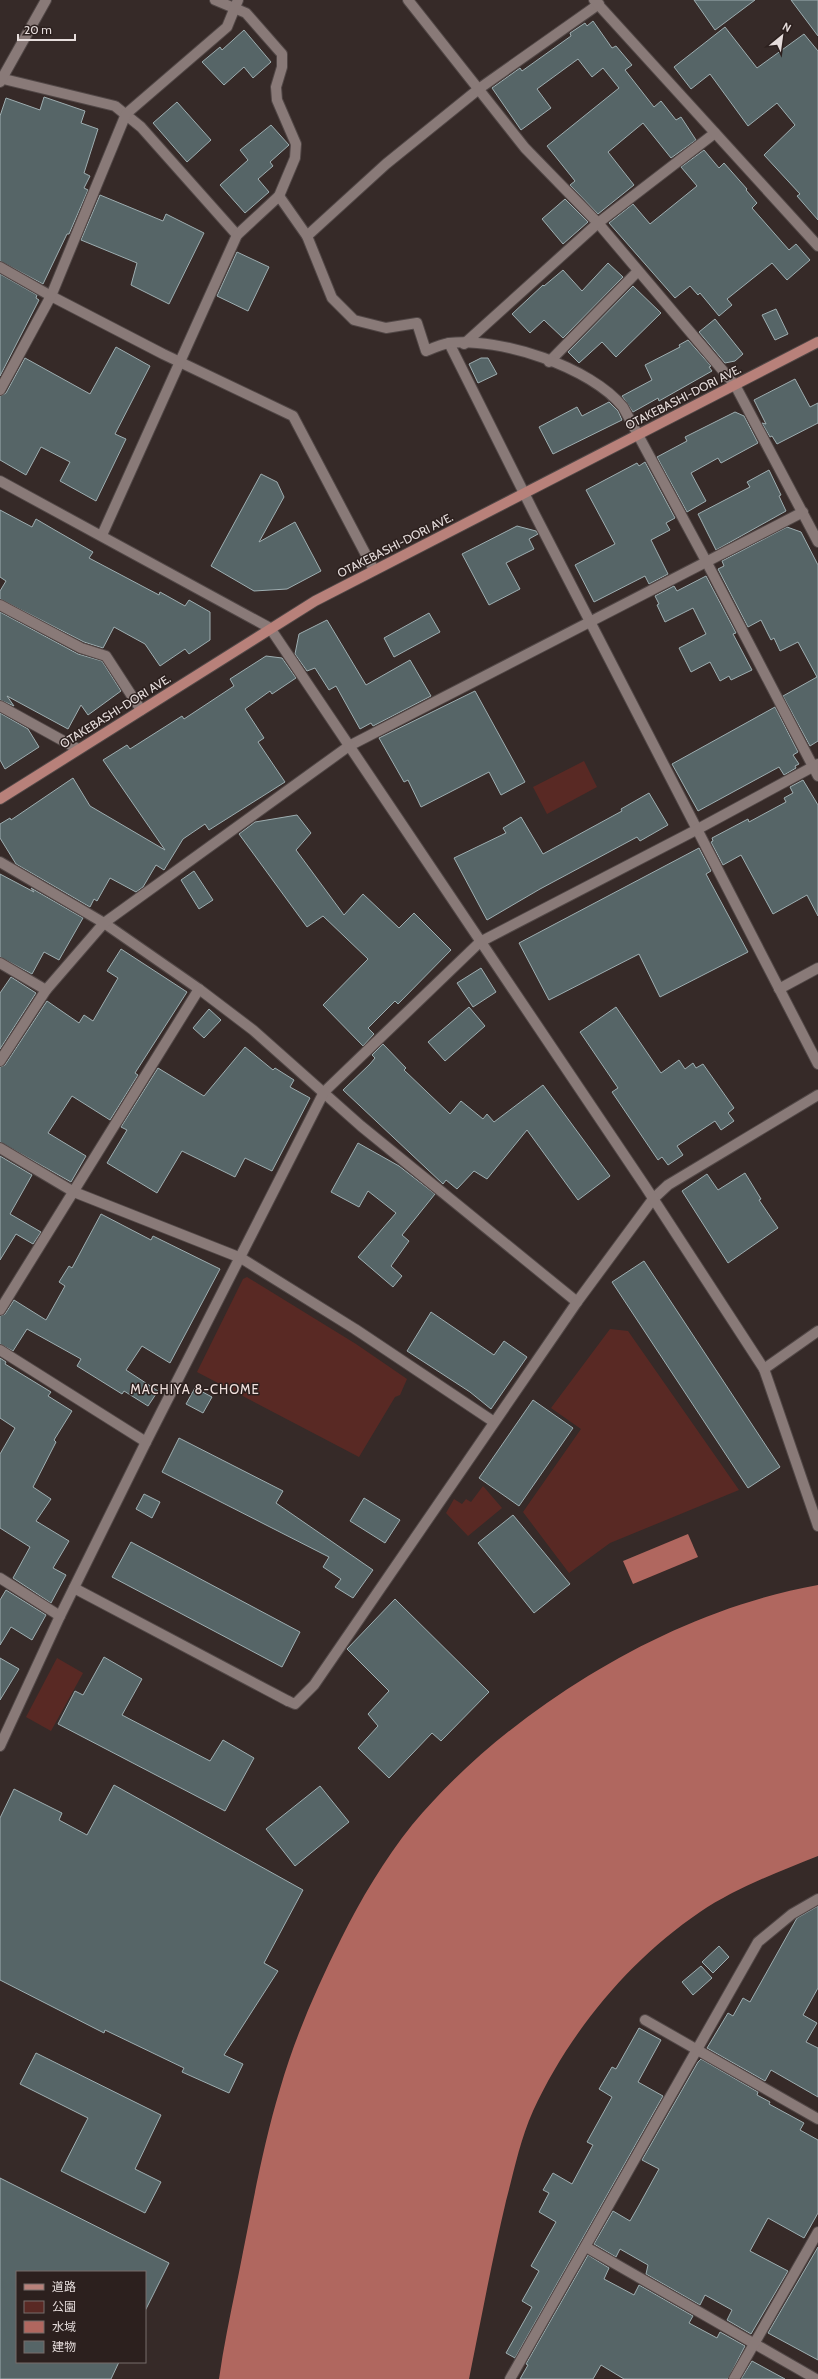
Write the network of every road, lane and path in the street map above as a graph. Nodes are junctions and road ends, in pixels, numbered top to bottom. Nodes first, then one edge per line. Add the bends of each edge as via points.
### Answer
1 (46, 0) edge
2 (215, 0) edge
3 (230, 0) edge
4 (408, 0) edge
5 (597, 2) edge
6 (237, 4) edge
7 (1, 79) edge
8 (480, 88) junction
9 (126, 114) junction
10 (715, 133) junction
11 (279, 196) junction
12 (598, 223) junction
13 (237, 235) junction
14 (307, 236) junction
15 (818, 246) edge
16 (0, 267) edge
17 (638, 271) junction
18 (51, 296) junction
19 (818, 342) edge
20 (449, 343) junction
21 (464, 344) junction
22 (179, 361) junction
23 (548, 362) junction
24 (735, 385) junction
25 (0, 390) edge
26 (639, 435) junction
27 (0, 481) edge
28 (524, 494) junction
29 (803, 512) junction
30 (814, 525) edge
31 (102, 535) junction
32 (818, 542) edge
33 (706, 561) junction
34 (374, 570) junction
35 (0, 605) edge
36 (589, 620) junction
37 (270, 628) junction
38 (0, 706) edge
39 (141, 710) junction
40 (349, 746) junction
41 (78, 749) junction
42 (816, 765) edge
43 (818, 776) edge
44 (0, 799) edge
45 (696, 830) junction
46 (0, 862) edge
47 (104, 923) junction
48 (480, 942) junction
49 (0, 963) edge
50 (818, 968) edge
51 (779, 989) junction
52 (46, 990) junction
53 (199, 990) junction
54 (0, 1061) edge
55 (818, 1064) edge
56 (324, 1092) junction
57 (818, 1095) edge
58 (0, 1148) edge
59 (74, 1192) junction
60 (653, 1199) junction
61 (241, 1258) junction
62 (577, 1302) junction
63 (0, 1310) edge
64 (818, 1332) edge
65 (0, 1350) edge
66 (764, 1369) junction
67 (494, 1422) junction
68 (146, 1442) junction
69 (818, 1526) edge
70 (0, 1578) edge
71 (74, 1588) junction
72 (60, 1616) junction
73 (1, 1739) edge
74 (818, 1898) edge
75 (645, 2020) dead end
76 (696, 2049) junction
77 (818, 2119) edge
78 (818, 2232) edge
79 (586, 2248) junction
80 (754, 2344) junction
81 (510, 2379) edge
82 (734, 2379) edge
83 (816, 2379) edge

1 - 7 street
2 - 6 street
3 - 6 street
4 - 8 street
5 - 8 street
5 - 10 street
6 - 9 street via 228,27
6 - 11 street via 282,54 282,67 276,87 277,100 296,144 295,158
7 - 9 street via 115,106
8 - 12 street via 526,148
8 - 14 street via 386,164
9 - 13 street via 141,127
9 - 18 street
10 - 12 street
10 - 15 street
11 - 13 street
11 - 14 street
12 - 17 street
12 - 21 street
13 - 22 street
14 - 20 street via 332,298 354,320 386,328 417,323 426,351
16 - 18 street
17 - 23 street
17 - 24 street
18 - 22 street
18 - 25 street
19 - 24 main road, OTAKEBASHI-DORI AVE.
20 - 21 street
20 - 28 street
21 - 23 street via 484,343
22 - 31 street
22 - 34 street via 293,416
23 - 26 street via 602,387 615,397
24 - 26 main road, OTAKEBASHI-DORI AVE.
24 - 29 street
26 - 28 main road, OTAKEBASHI-DORI AVE.
26 - 33 street
27 - 31 street
28 - 34 main road, OTAKEBASHI-DORI AVE.
28 - 36 street
29 - 30 street
29 - 33 street
30 - 32 street
31 - 37 street
33 - 36 street
33 - 42 street
34 - 37 main road, OTAKEBASHI-DORI AVE.
35 - 39 street via 81,648 106,656
36 - 40 street
36 - 45 street
37 - 39 main road, OTAKEBASHI-DORI AVE.
37 - 40 street
38 - 41 street
39 - 41 main road, OTAKEBASHI-DORI AVE.
40 - 47 street
40 - 48 street
41 - 44 main road, OTAKEBASHI-DORI AVE.
42 - 43 street
42 - 45 street
45 - 48 street
45 - 51 street
46 - 47 street
47 - 52 street
47 - 53 street
48 - 56 street
48 - 60 street
49 - 52 street
50 - 51 street
51 - 55 street
52 - 54 street
53 - 56 street via 253,1030
53 - 59 street
56 - 61 street
56 - 62 street via 361,1126
57 - 60 street via 668,1186
58 - 59 street
59 - 61 street
59 - 63 street
60 - 62 street
60 - 66 street
61 - 67 street via 355,1329
61 - 68 street
62 - 67 street
64 - 66 street
65 - 68 street
66 - 69 street
67 - 71 street via 314,1685 295,1704
68 - 71 street
70 - 72 street
71 - 72 street
72 - 73 street
74 - 76 street via 792,1914 758,1942
75 - 76 street
76 - 77 street
76 - 79 street
78 - 80 street
79 - 80 street
79 - 81 street
80 - 82 street
80 - 83 street

